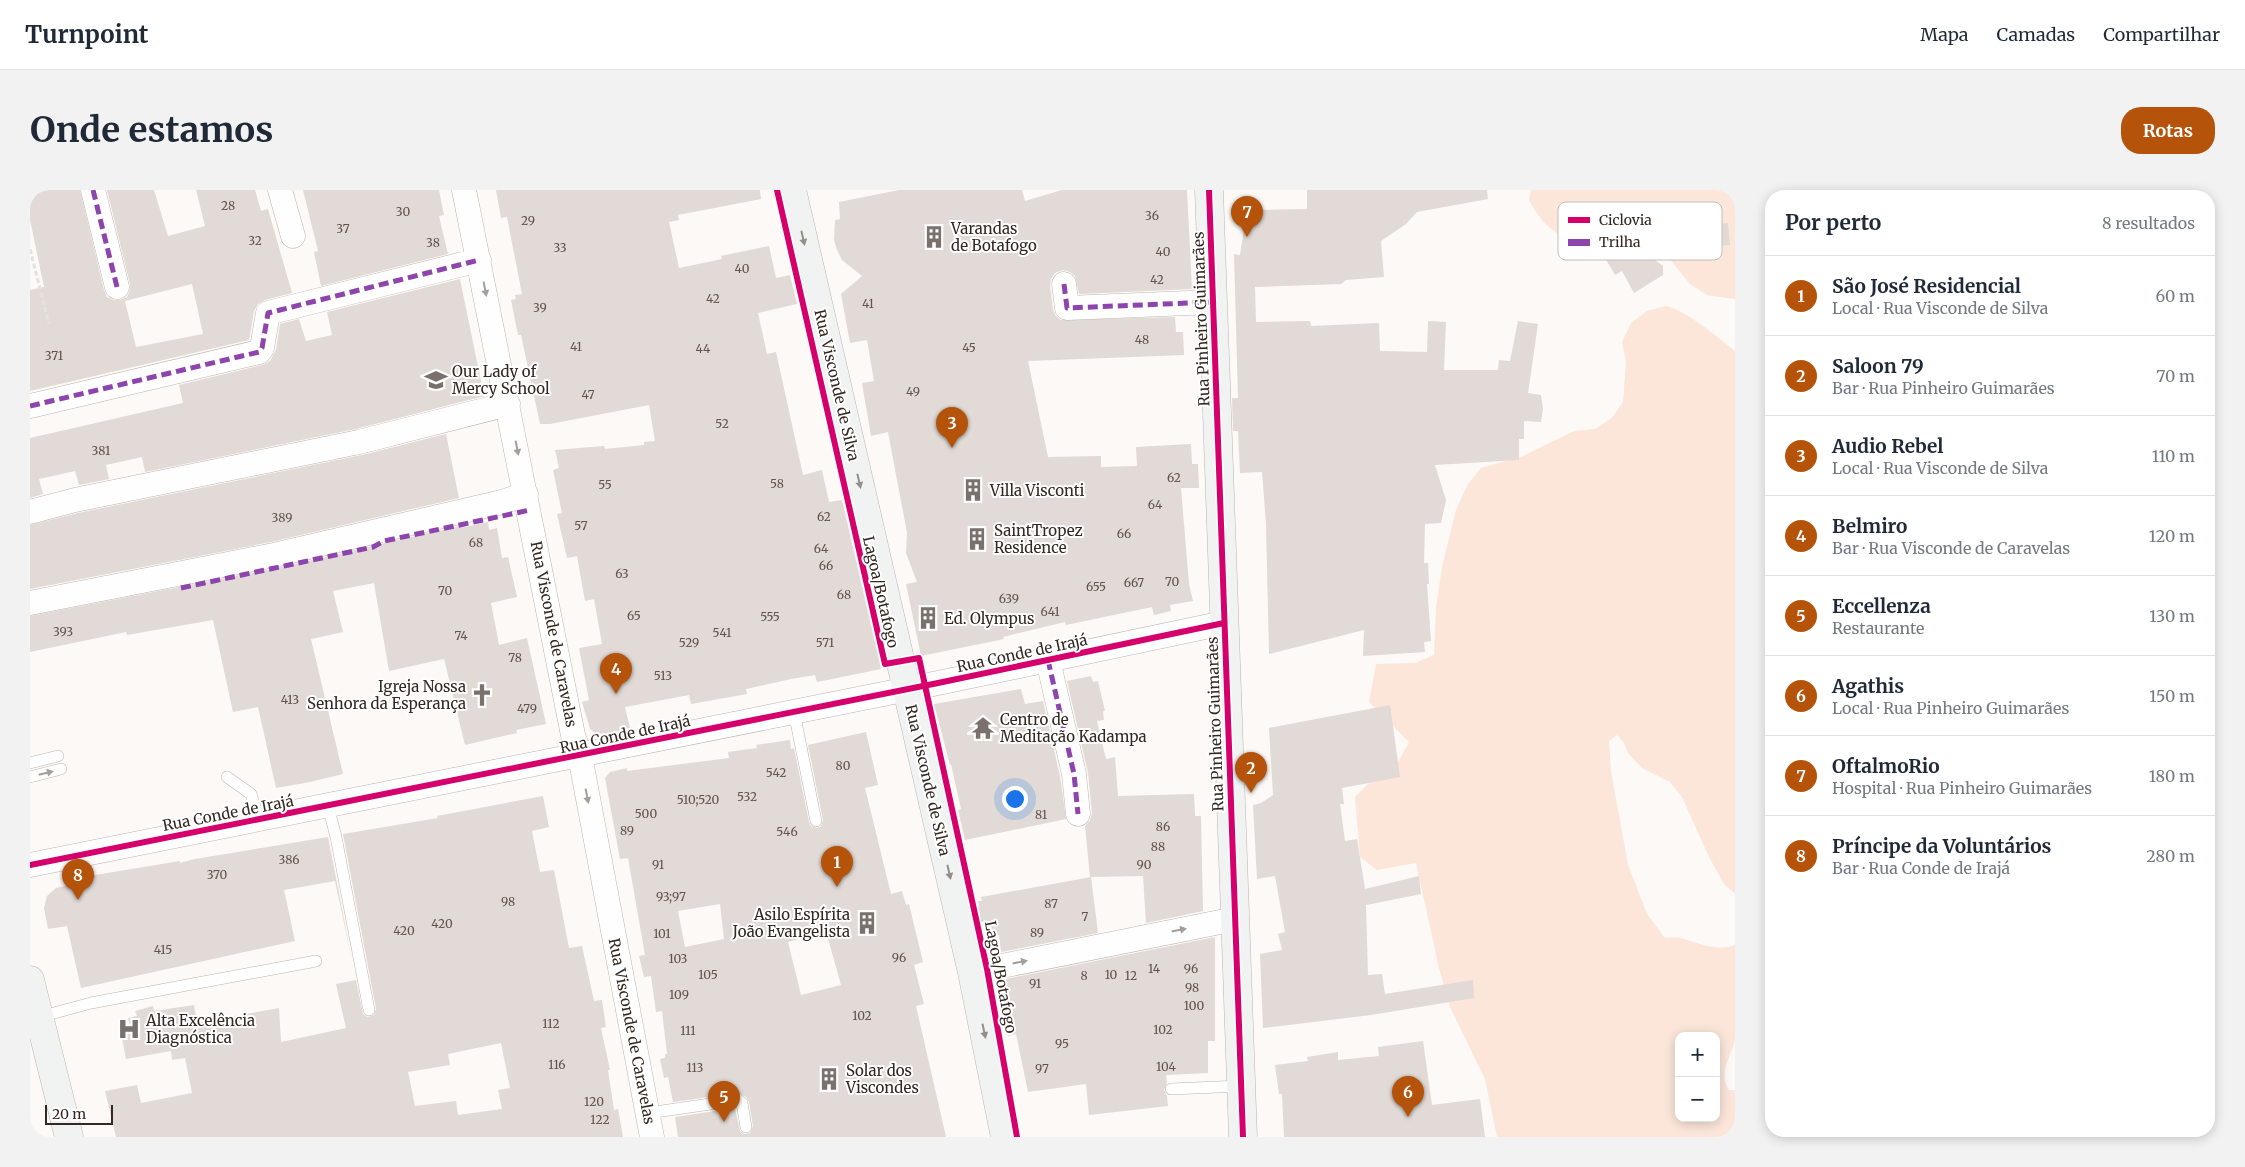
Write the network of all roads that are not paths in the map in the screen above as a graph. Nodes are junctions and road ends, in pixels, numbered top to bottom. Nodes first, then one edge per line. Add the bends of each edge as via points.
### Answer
1 (93, 190) edge
2 (280, 190) edge
3 (464, 190) edge
4 (792, 190) edge
5 (1209, 190) edge
6 (293, 236) dead end
7 (479, 260) junction
8 (1064, 284) dead end
9 (118, 287) dead end
10 (1213, 302) junction
11 (508, 404) junction
12 (30, 406) edge
13 (528, 502) junction
14 (30, 512) edge
15 (181, 588) dead end
16 (30, 604) edge
17 (1224, 623) junction
18 (1048, 660) junction
19 (908, 688) junction
20 (794, 712) junction
21 (58, 756) dead end
22 (580, 756) junction
23 (30, 763) edge
24 (61, 769) dead end
25 (30, 777) edge
26 (228, 777) dead end
27 (328, 806) junction
28 (1078, 814) dead end
29 (259, 819) junction
30 (816, 821) dead end
31 (30, 865) edge
32 (1235, 919) junction
33 (316, 961) dead end
34 (972, 972) junction
35 (30, 980) edge
36 (369, 1010) dead end
37 (40, 1017) junction
38 (1241, 1086) junction
39 (1170, 1089) dead end
40 (648, 1113) junction
41 (746, 1127) dead end
42 (69, 1137) edge
43 (652, 1137) edge
44 (1005, 1137) edge
45 (1243, 1137) edge

1 - 9 street
2 - 6 street
3 - 7 street, Rua Visconde de Caravelas
4 -> 19 main road, Rua Visconde de Silva
5 - 10 main road, Rua Pinheiro Guimarães
7 -> 11 street, Rua Visconde de Caravelas
7 - 12 street via 268,313 259,352
8 - 10 street via 1067,308
10 - 17 main road, Rua Pinheiro Guimarães
11 -> 13 street, Rua Visconde de Caravelas
11 - 14 street via 358,442
13 - 15 street via 384,541 373,547
13 - 16 street via 502,502 274,555
13 - 22 street, Rua Visconde de Caravelas via 573,735
17 - 18 street, Rua Conde de Irajá
17 - 32 main road, Rua Pinheiro Guimarães
18 - 19 street, Rua Conde de Irajá
18 - 28 street via 1072,766
19 - 20 street, Rua Conde de Irajá
19 -> 34 main road, Rua Visconde de Silva
20 - 22 street, Rua Conde de Irajá
20 - 30 lane
21 - 23 lane
22 - 27 street, Rua Conde de Irajá
22 -> 40 street, Rua Visconde de Caravelas
25 -> 24 lane
26 - 29 lane via 251,794
27 - 29 street, Rua Conde de Irajá
27 - 36 lane
29 - 31 street, Rua Conde de Irajá
34 -> 32 street
32 - 38 main road, Rua Pinheiro Guimarães
33 - 37 lane via 91,1003
34 -> 44 main road, Rua Visconde de Silva
35 - 37 main road
37 - 42 main road
38 - 39 lane
38 - 45 main road, Rua Pinheiro Guimarães
40 - 41 lane via 738,1100 742,1103
40 - 43 street, Rua Visconde de Caravelas

